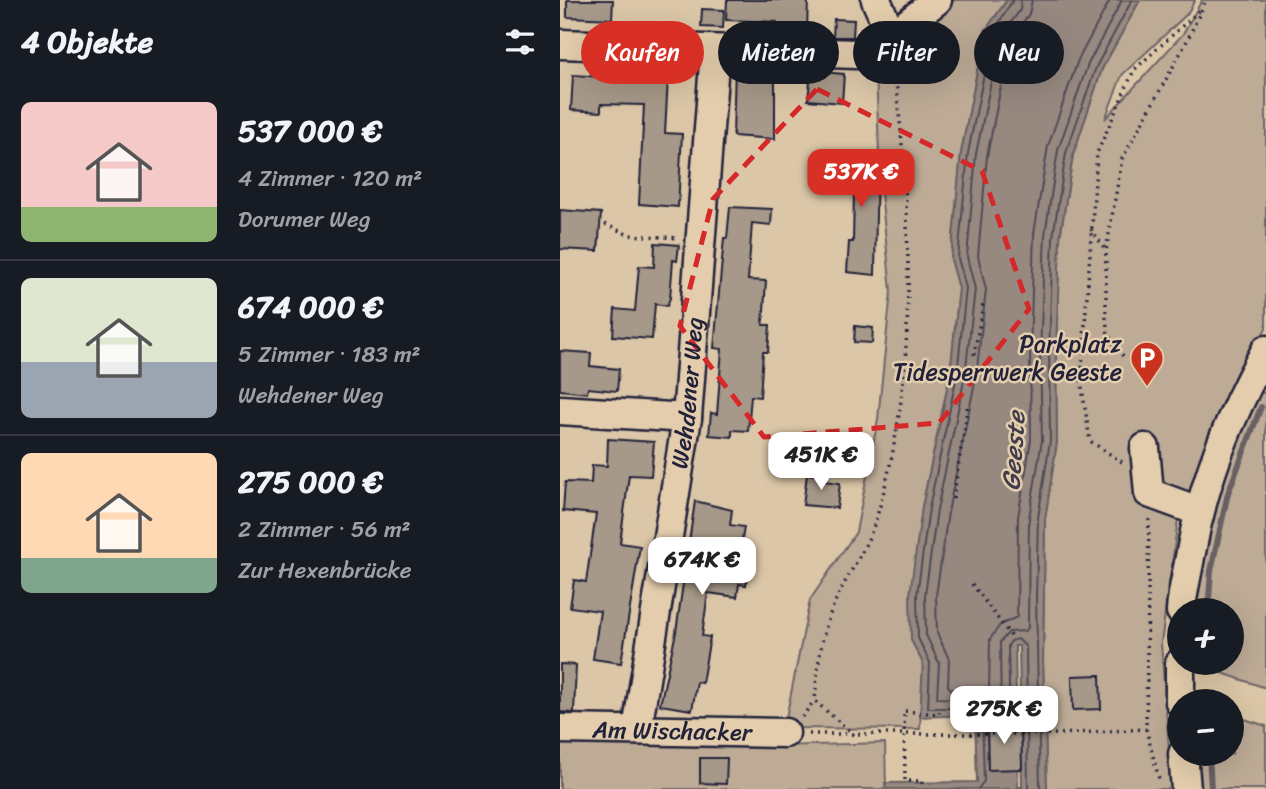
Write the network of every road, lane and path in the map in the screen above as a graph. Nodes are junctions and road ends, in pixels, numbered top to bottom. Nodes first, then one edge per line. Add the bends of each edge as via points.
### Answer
1 (876, 0) edge
2 (937, 0) edge
3 (1206, 0) edge
4 (1201, 9) junction
5 (885, 21) edge
6 (911, 21) edge
7 (560, 44) edge
8 (715, 50) junction
9 (853, 54) edge
10 (896, 84) edge
11 (605, 224) dead end
12 (1090, 228) junction
13 (681, 249) dead end
14 (1106, 251) junction
15 (983, 305) dead end
16 (1266, 350) edge
17 (974, 355) dead end
18 (1123, 356) dead end
19 (968, 404) dead end
20 (560, 410) edge
21 (687, 418) junction
22 (1147, 472) junction
23 (953, 499) dead end
24 (1198, 510) junction
25 (972, 584) dead end
26 (1183, 598) edge
27 (1014, 640) dead end
28 (940, 708) dead end
29 (560, 729) edge
30 (1146, 729) junction
31 (637, 730) junction
32 (785, 733) joint
33 (854, 735) junction
34 (904, 735) junction
35 (1185, 766) edge
36 (922, 784) dead end
37 (1162, 789) edge
38 (1186, 789) edge

1 - 5 street
2 - 6 street
3 - 4 path
4 - 12 path via 1134,70 1097,153
4 - 14 path via 1122,159
7 - 8 street
8 - 9 street
8 - 21 street, Wehdener Weg
10 - 33 path via 908,246 908,340 898,418 877,518 834,603 818,661 815,701
11 - 13 path via 629,235 681,238
12 - 14 path
12 - 22 path via 1081,381 1090,441 1108,455
14 - 18 path via 1108,335
15 - 17 path
16 - 24 street via 1216,453
19 - 23 path
20 - 21 street
21 - 31 street, Wehdener Weg
22 - 24 street
22 - 30 path
24 - 26 street
25 - 27 path
28 - 34 path via 939,714 904,711
29 - 31 street, Am Wischacker
30 - 34 path
30 - 37 path
31 - 32 street, Am Wischacker
32 - 33 path
33 - 34 path
34 - 36 path via 905,781
35 - 38 street

